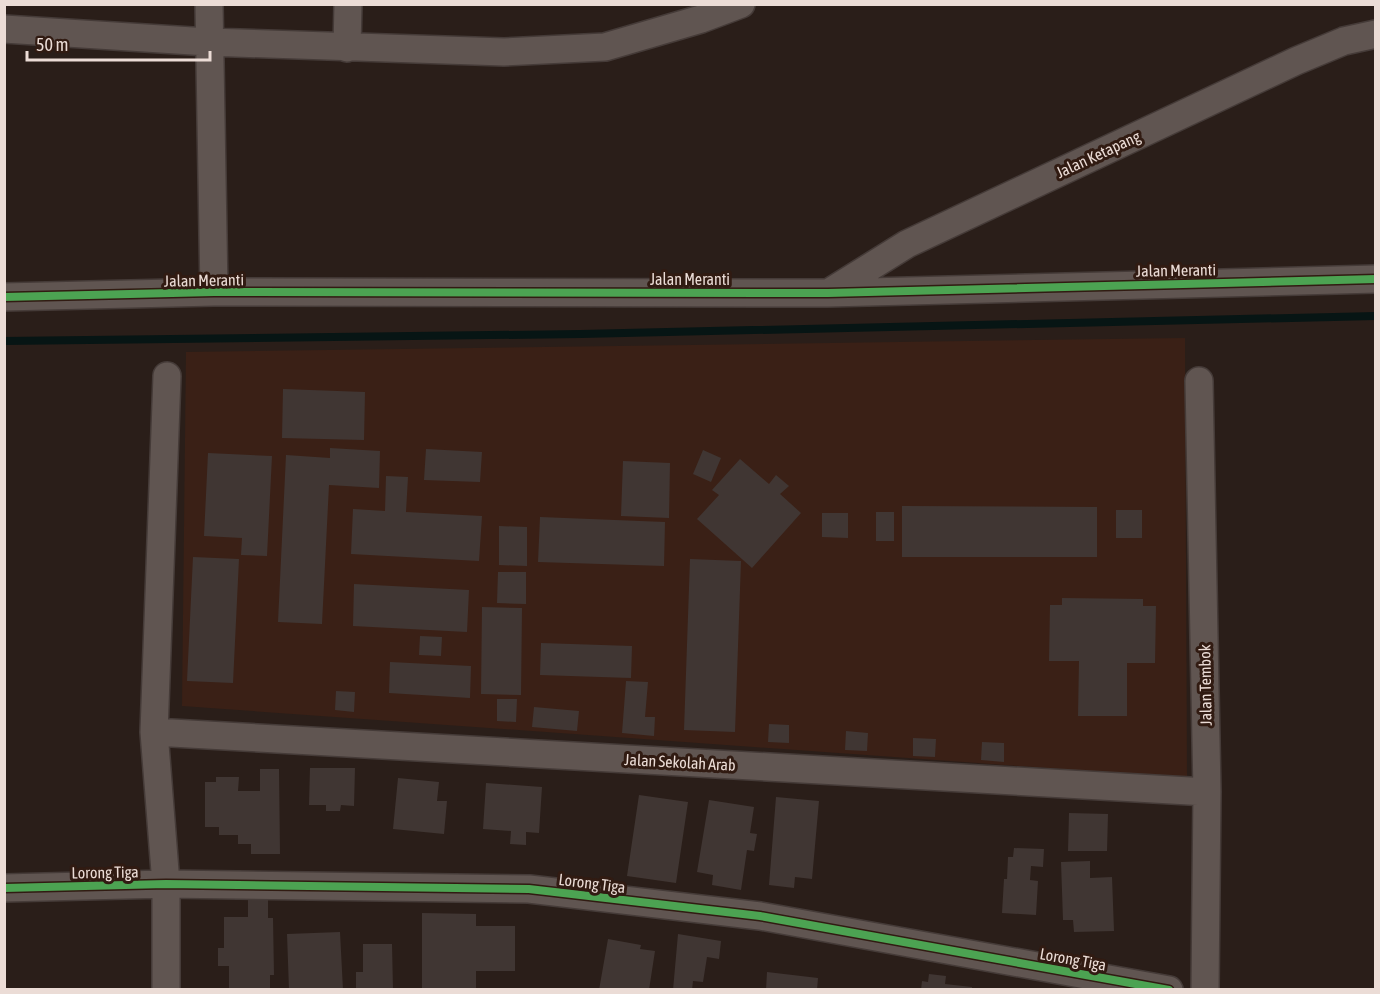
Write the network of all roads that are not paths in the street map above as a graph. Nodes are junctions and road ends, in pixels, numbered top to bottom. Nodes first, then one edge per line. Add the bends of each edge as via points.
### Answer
1 (209, 4) edge
2 (348, 4) edge
3 (741, 4) edge
4 (698, 12) edge
5 (4, 29) edge
6 (1376, 34) edge
7 (208, 42) junction
8 (347, 48) junction
9 (1376, 279) edge
10 (214, 292) junction
11 (828, 292) junction
12 (4, 297) edge
13 (167, 376) dead end
14 (1199, 381) dead end
15 (154, 732) junction
16 (1207, 792) junction
17 (166, 884) junction
18 (4, 888) edge
19 (166, 990) edge
20 (1169, 990) edge
21 (1205, 990) edge

1 - 7 street
2 - 8 street
3 - 4 street
4 - 8 street via 605,47 504,52
5 - 7 street
6 - 11 street, Jalan Ketapang via 1344,40 1296,61 940,228
7 - 8 street
7 - 10 street
9 - 11 street, Jalan Meranti
10 - 11 street, Jalan Meranti
10 - 12 street, Jalan Meranti
13 - 15 street
14 - 16 street, Jalan Tembok
15 - 16 street, Jalan Sekolah Arab
15 - 17 street
16 - 21 street, Jalan Tembok
17 - 18 street, Lorong Tiga
17 - 19 street
17 - 20 street, Lorong Tiga via 529,889 760,916

